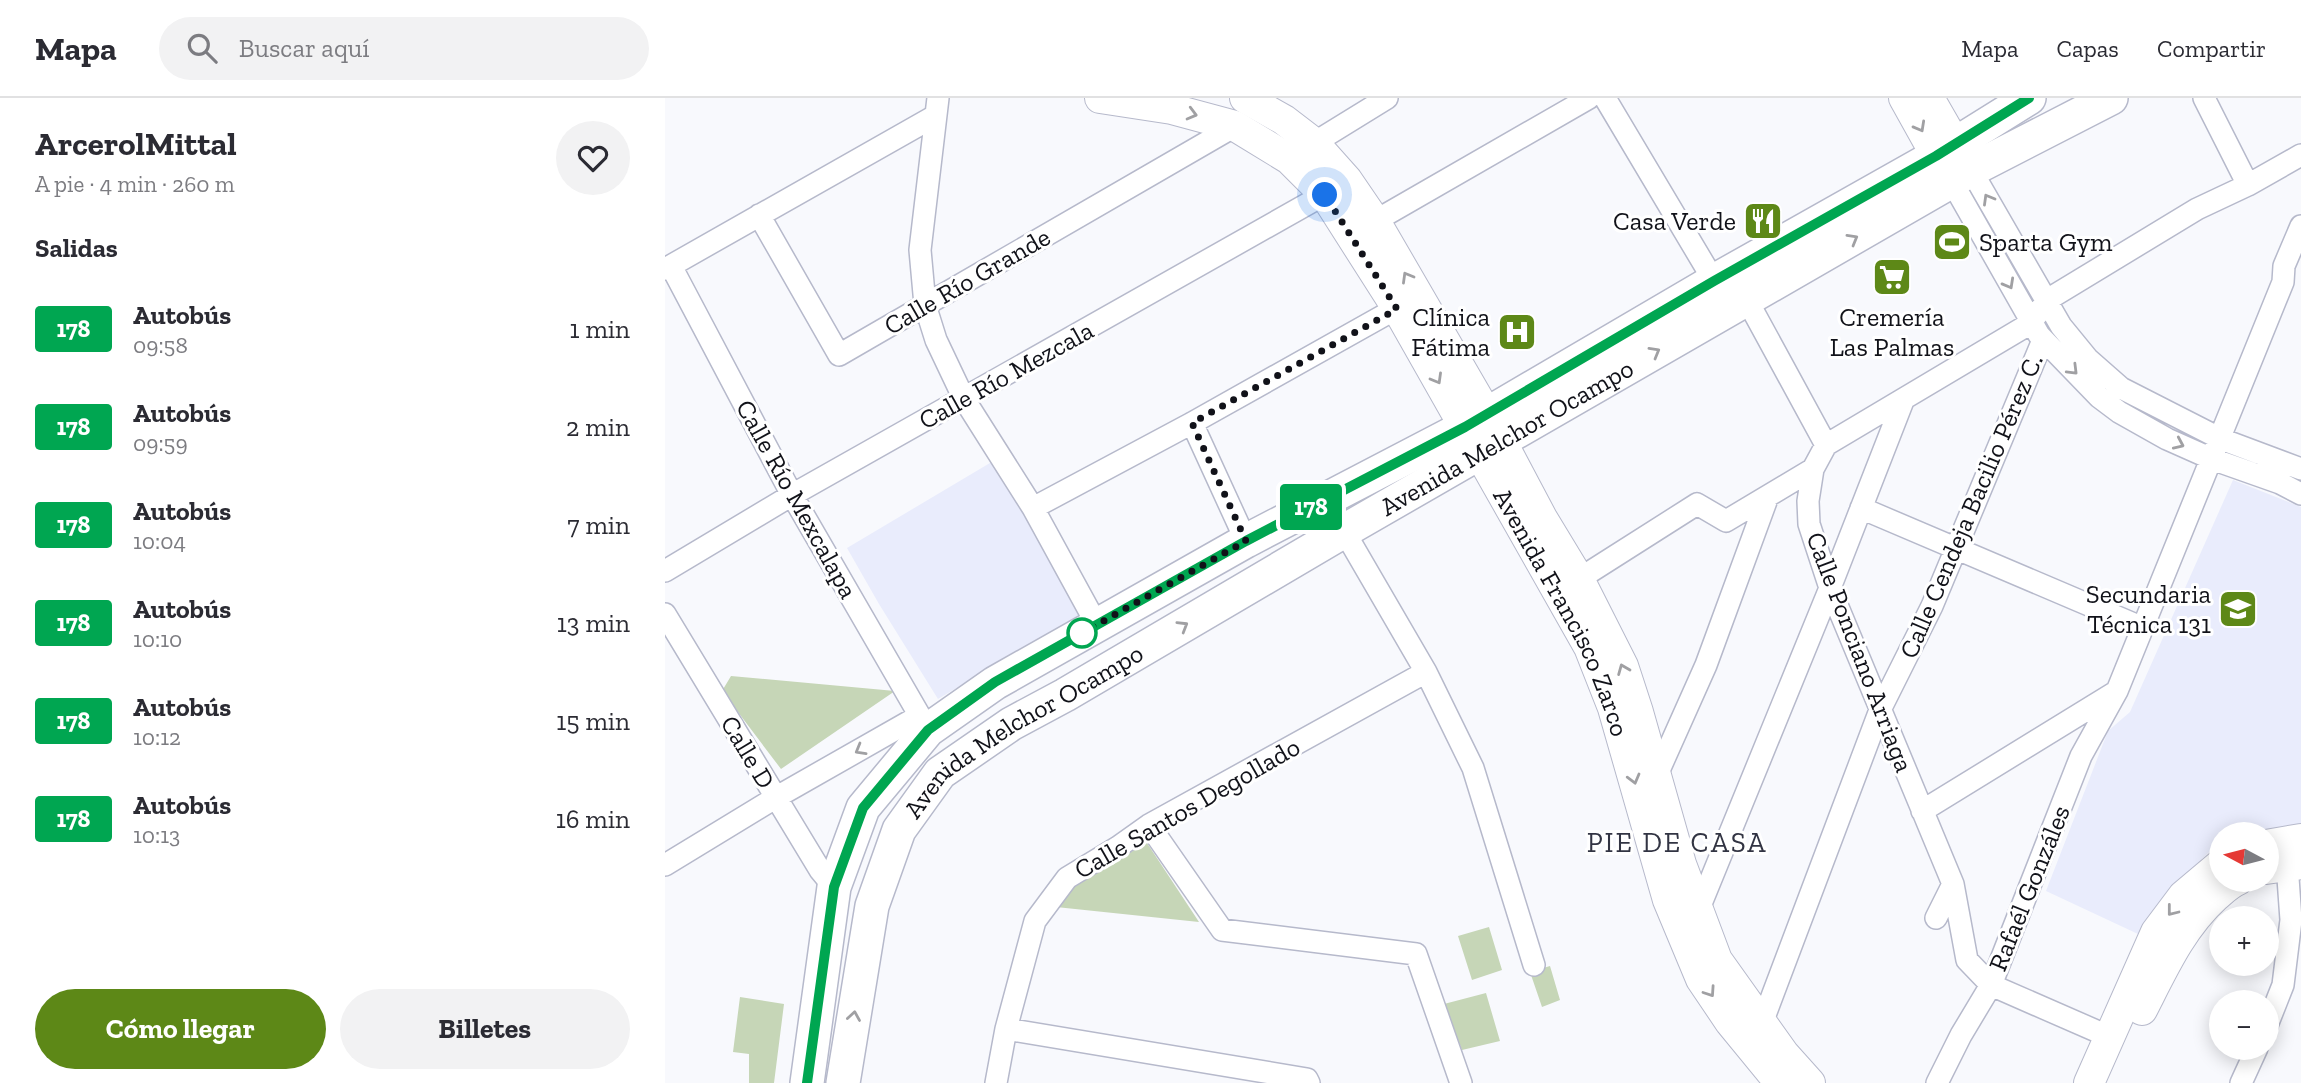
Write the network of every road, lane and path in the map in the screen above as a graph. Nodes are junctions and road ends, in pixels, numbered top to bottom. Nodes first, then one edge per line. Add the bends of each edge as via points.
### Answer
1 (1100, 98) edge
2 (1387, 98) edge
3 (1589, 98) edge
4 (1605, 98) edge
5 (1904, 98) edge
6 (1929, 98) edge
7 (2029, 98) edge
8 (2111, 98) edge
9 (2204, 98) edge
10 (937, 107) edge
11 (1240, 112) edge
12 (1314, 143) junction
13 (2301, 155) edge
14 (1953, 163) junction
15 (2248, 185) junction
16 (1336, 188) junction
17 (759, 215) junction
18 (1375, 221) junction
19 (2301, 226) edge
20 (668, 268) edge
21 (1714, 281) junction
22 (2292, 285) edge
23 (1748, 300) junction
24 (2047, 300) junction
25 (926, 305) junction
26 (1412, 310) junction
27 (2037, 332) junction
28 (964, 399) junction
29 (1903, 401) junction
30 (1192, 423) junction
31 (1483, 433) junction
32 (1826, 445) junction
33 (2217, 449) junction
34 (1814, 469) junction
35 (2301, 469) edge
36 (2301, 494) edge
37 (792, 495) junction
38 (1768, 496) junction
39 (1033, 508) junction
40 (1861, 508) junction
41 (1345, 531) junction
42 (1246, 541) junction
43 (1955, 548) junction
44 (665, 571) edge
45 (1579, 579) junction
46 (1830, 588) junction
47 (665, 614) edge
48 (1097, 625) junction
49 (2143, 628) junction
50 (1426, 672) junction
51 (2117, 691) junction
52 (1880, 710) junction
53 (923, 723) junction
54 (1656, 777) junction
55 (775, 798) junction
56 (1922, 811) junction
57 (1149, 825) junction
58 (2284, 856) edge
59 (665, 865) edge
60 (2209, 874) edge
61 (1954, 884) junction
62 (834, 887) junction
63 (2221, 892) edge
64 (1698, 911) junction
65 (1936, 918) dead end
66 (1534, 965) dead end
67 (1991, 985) junction
68 (2279, 995) edge
69 (1762, 1023) junction
70 (1006, 1029) junction
71 (2111, 1037) junction
72 (2252, 1060) edge
73 (807, 1083) edge
74 (843, 1083) edge
75 (996, 1083) edge
76 (1309, 1083) edge
77 (1461, 1083) edge
78 (1780, 1083) edge
79 (1810, 1083) edge
80 (1937, 1083) edge
81 (2089, 1083) edge
82 (2107, 1083) edge
83 (2241, 1083) edge

1 -> 11 street, Avenida Francisco Zarco
2 - 12 street
3 - 18 street
4 - 21 street
5 -> 14 street
6 - 14 street
7 - 14 main road, Avenida Melchor Ocampo
8 - 14 main road, Avenida Melchor Ocampo
9 - 15 street
10 - 17 street
10 - 25 street via 920,250
11 - 12 street, Avenida Francisco Zarco via 1285,120
11 - 16 street, Avenida Francisco Zarco via 1289,159
11 - 25 street, Calle Río Grande
12 - 16 street, Avenida Francisco Zarco
13 - 15 street
14 - 21 main road, Avenida Melchor Ocampo
23 -> 14 main road, Avenida Melchor Ocampo
24 -> 14 street
14 -> 27 street
15 - 24 street via 2197,209
16 - 18 street, Avenida Francisco Zarco
16 - 26 street, Avenida Francisco Zarco
16 - 28 street, Calle Río Mezcala
17 - 20 street
17 - 25 street, Calle Río Grande via 839,355
26 -> 18 street, Avenida Francisco Zarco
19 - 22 street, Rafaél Gonzáles via 2284,265
20 - 37 street, Calle Río Mexcalapa
21 - 31 main road, Avenida Melchor Ocampo
22 - 33 street, Rafaél Gonzáles
31 -> 23 main road, Avenida Melchor Ocampo
23 - 32 street
24 - 27 street
24 - 33 street via 2081,351 2115,383
25 - 28 street via 936,340
26 - 30 street
26 - 31 street, Avenida Francisco Zarco
27 - 29 street
27 -> 33 street via 2119,412 2168,439
27 - 43 street, Calle Cendeja Bacilio Pérez C.
28 - 37 street, Calle Río Mezcala
28 - 39 street
29 - 32 street
29 - 40 street
30 - 39 street
30 - 42 street
31 - 41 main road, Avenida Melchor Ocampo
31 - 42 main road, Avenida Melchor Ocampo
31 - 45 street, Avenida Francisco Zarco
31 -> 78 street, Avenida Francisco Zarco via 1589,647 1612,708 1668,900 1701,979
32 - 34 street, Calle Ponciano Arriaga
33 - 35 street
33 - 36 street
33 - 49 street, Rafaél Gonzáles
34 - 38 street
34 - 46 street, Calle Ponciano Arriaga via 1809,524
37 - 44 street, Calle Río Mezcala
37 - 53 street, Calle Río Mexcalapa
38 - 45 street via 1726,521 1697,504
38 - 54 street via 1706,665
39 - 48 street
40 - 43 street
40 - 46 street
41 - 50 street
74 -> 41 main road, Avenida Melchor Ocampo via 872,906 899,830 940,773 1011,724
42 - 48 main road, Avenida Melchor Ocampo
43 - 49 street
43 - 52 street, Calle Cendeja Bacilio Pérez C.
54 -> 45 street, Avenida Francisco Zarco via 1623,666
46 - 52 street, Calle Ponciano Arriaga
46 - 64 street
47 - 55 street, Calle D
48 - 53 main road, Avenida Melchor Ocampo
49 - 51 street, Rafaél Gonzáles
50 - 57 street, Calle Santos Degollado
50 - 66 street via 1473,768
51 - 56 street
51 - 67 street, Rafaél Gonzáles via 2081,756
52 - 56 street, Calle Ponciano Arriaga
52 - 69 street, Calle Cendeja Bacilio Pérez C.
53 -> 55 street
53 - 62 main road, Avenida Melchor Ocampo via 863,808
54 - 64 street, Avenida Francisco Zarco
55 - 59 street
55 - 62 street, Calle D
56 - 61 street, Calle Ponciano Arriaga
57 - 70 street, Calle Santos Degollado via 1067,878 1041,912
57 - 77 street via 1223,930 1416,954
58 - 68 street via 2291,920
60 -> 71 street via 2183,896 2156,932
61 - 65 street
61 - 67 street, Calle Ponciano Arriaga via 1967,960
62 - 73 main road, Avenida Melchor Ocampo
63 - 82 street via 2200,910 2175,944
64 - 69 street, Avenida Francisco Zarco via 1717,960
67 - 71 street
67 - 80 street, Rafaél Gonzáles
69 - 79 street, Avenida Francisco Zarco
70 - 75 street, Calle Santos Degollado
70 - 76 street via 1307,1079
71 - 81 street
72 - 83 street

